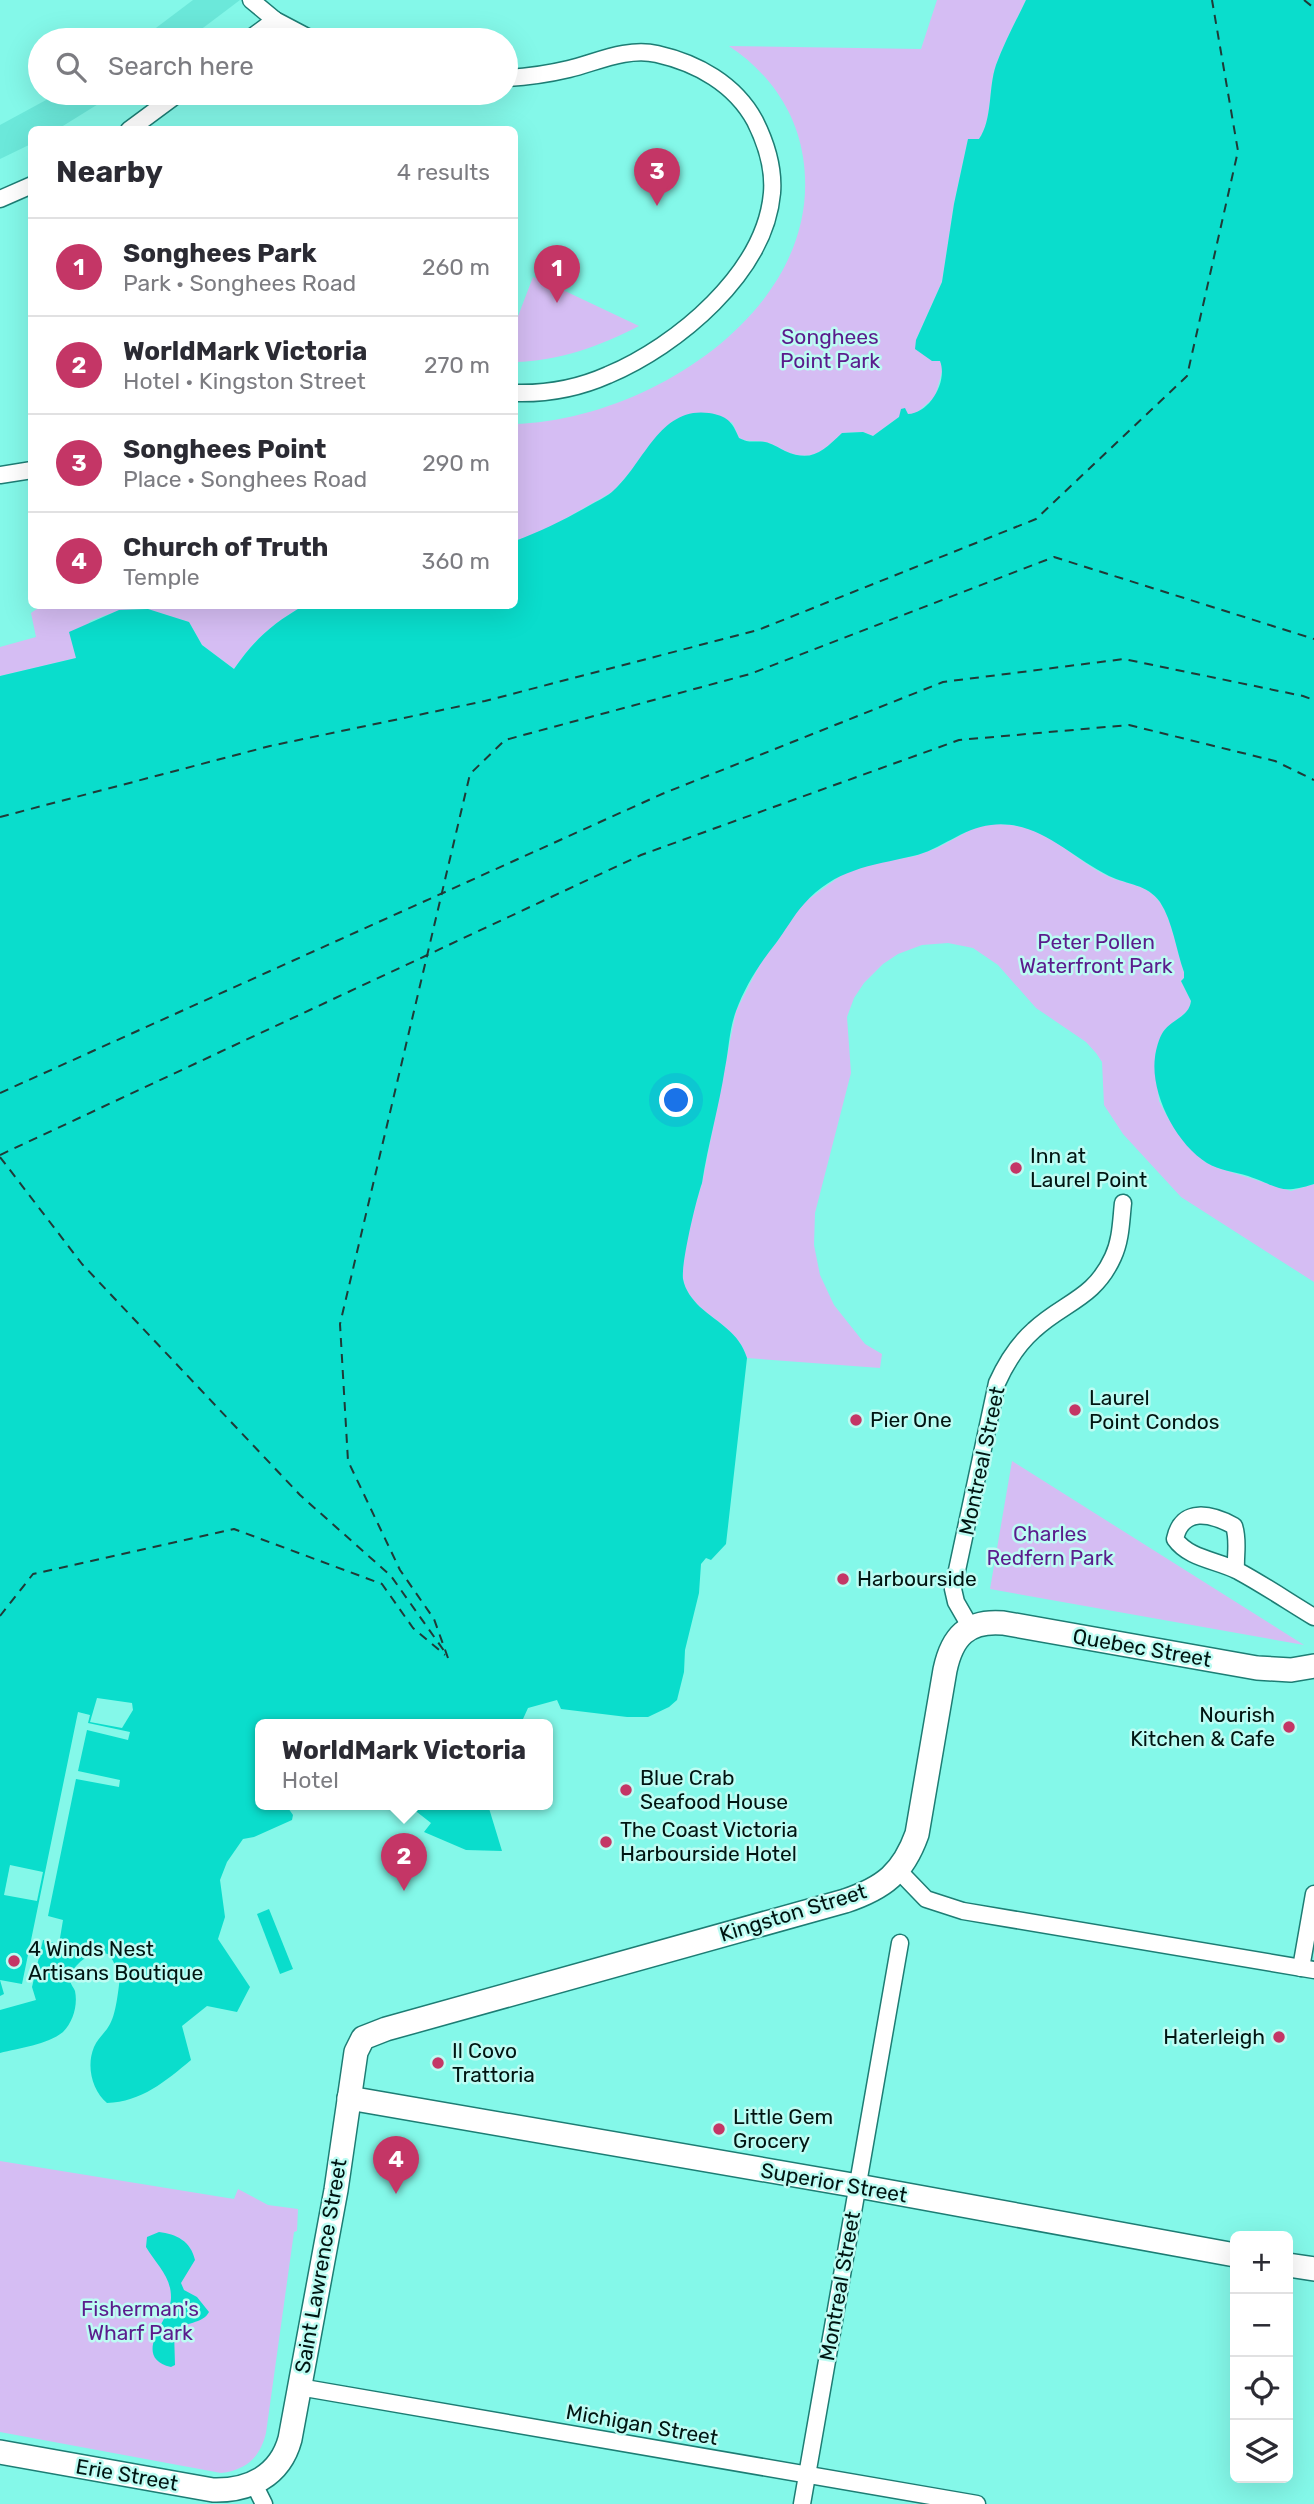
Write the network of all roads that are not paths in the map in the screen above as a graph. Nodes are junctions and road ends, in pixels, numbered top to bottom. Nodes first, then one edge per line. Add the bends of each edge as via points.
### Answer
1 (251, 0) edge
2 (275, 20) junction
3 (264, 28) edge
4 (290, 28) edge
5 (518, 77) edge
6 (162, 105) edge
7 (134, 126) edge
8 (28, 188) edge
9 (0, 199) edge
10 (518, 393) edge
11 (28, 471) edge
12 (0, 475) edge
13 (1123, 1203) dead end
14 (1236, 1570) dead end
15 (1314, 1617) edge
16 (971, 1628) junction
17 (1314, 1666) edge
18 (899, 1871) junction
19 (1314, 1894) edge
20 (900, 1943) dead end
21 (1308, 1969) edge
22 (386, 2029) joint
23 (349, 2098) junction
24 (858, 2186) junction
25 (1230, 2254) edge
26 (1293, 2265) edge
27 (1314, 2269) edge
28 (299, 2388) junction
29 (0, 2452) edge
30 (806, 2475) junction
31 (259, 2494) edge
32 (802, 2504) edge
33 (977, 2504) edge

1 - 2 street
2 - 3 street
2 - 4 street
5 - 10 street via 636,53 655,53 696,66 732,90 750,112 770,159 772,191 768,219 741,270 673,337 608,376 555,391
6 - 7 street
8 - 9 street
11 - 12 street
13 - 16 street, Montreal Street via 1119,1238 1107,1269 1080,1299 1022,1341 997,1383 953,1589
14 - 15 street
16 - 17 street, Quebec Street via 1003,1623 1274,1671
16 - 18 street via 957,1638 949,1653 920,1821
18 - 21 street via 926,1899 963,1911
18 - 22 street, Kingston Street via 874,1889 845,1901
19 - 21 street
20 - 24 street, Montreal Street
22 - 23 street, Saint Lawrence Street via 358,2044
23 - 24 street, Superior Street
23 - 28 street, Saint Lawrence Street
24 - 25 street, Superior Street
24 - 30 street, Montreal Street
26 - 27 street
28 - 30 street, Michigan Street
28 - 31 street, Saint Lawrence Street via 287,2449
29 - 31 street, Erie Street
30 - 32 street, Montreal Street
30 - 33 street, Michigan Street

